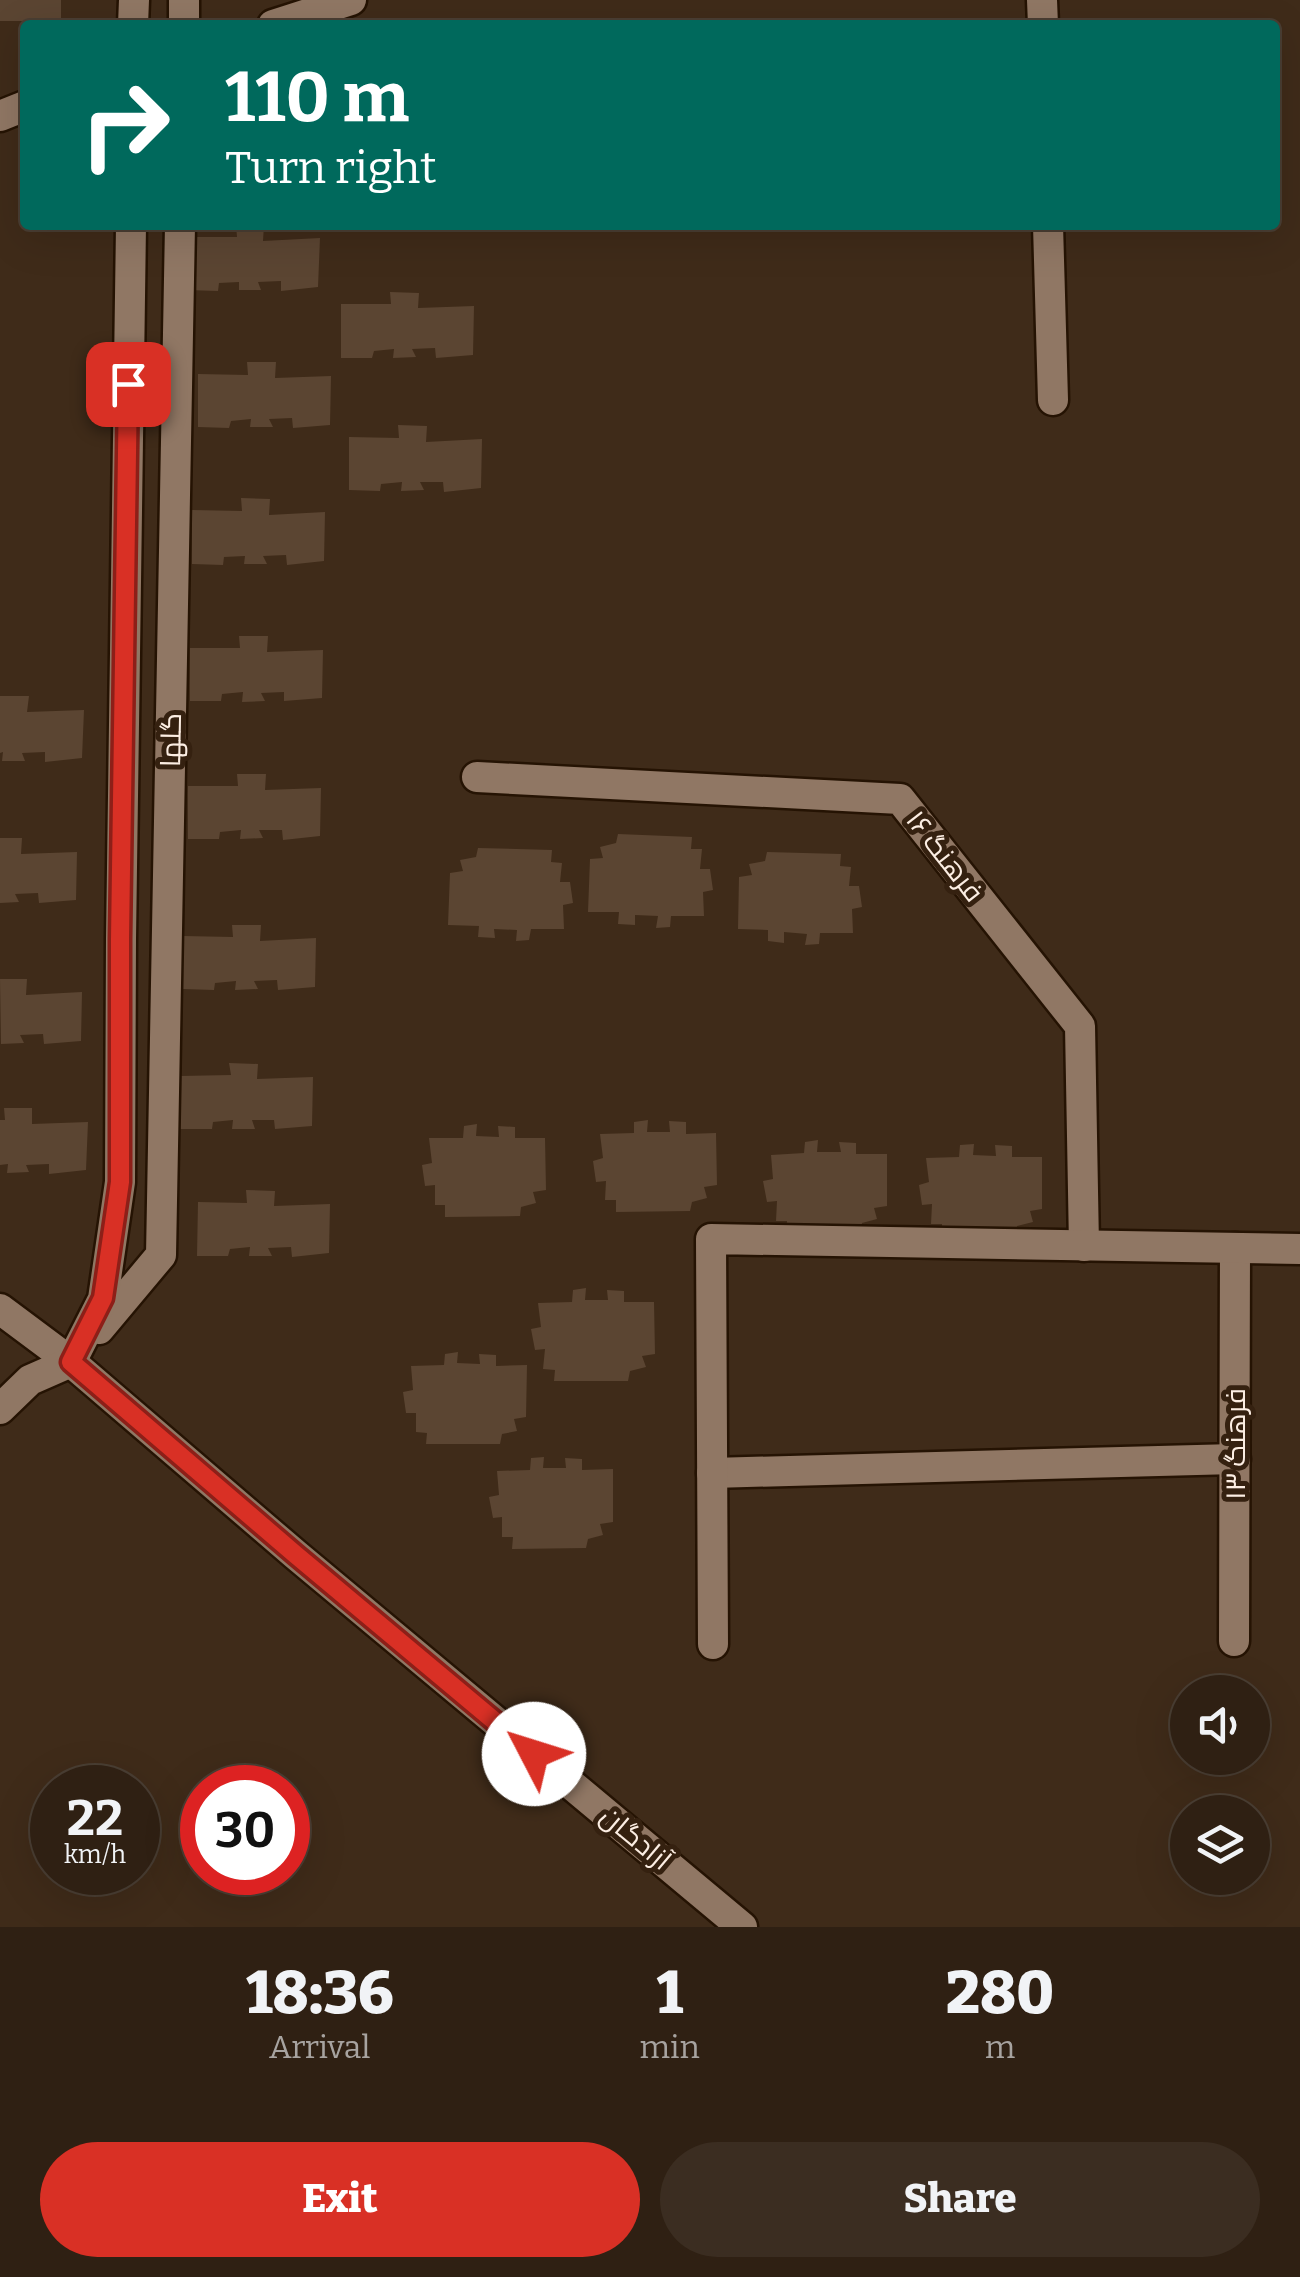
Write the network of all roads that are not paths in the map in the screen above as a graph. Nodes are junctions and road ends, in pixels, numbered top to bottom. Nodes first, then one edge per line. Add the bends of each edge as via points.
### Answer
1 (351, 0) edge
2 (289, 20) edge
3 (130, 230) edge
4 (180, 230) edge
5 (1048, 230) edge
6 (1053, 400) dead end
7 (477, 778) dead end
8 (1084, 1246) junction
9 (1236, 1248) junction
10 (1300, 1249) edge
11 (0, 1308) edge
12 (71, 1362) junction
13 (0, 1409) edge
14 (1234, 1458) junction
15 (712, 1473) junction
16 (1234, 1641) dead end
17 (713, 1644) dead end
18 (742, 1927) edge

1 - 2 street
3 - 12 street, گلها via 120,1182 103,1298
4 - 12 street, گلها via 161,1254
5 - 6 street
7 - 8 street, فرهنگ ۱۶ via 900,799 1080,1026
8 - 9 street
8 - 15 street via 711,1239
9 - 10 street
9 - 14 street, فرهنگ ۱۳
11 - 12 street, آزادگان
12 - 13 street via 30,1380
12 - 18 street, آزادگان
14 - 15 street
14 - 16 street, فرهنگ ۱۳
15 - 17 street

